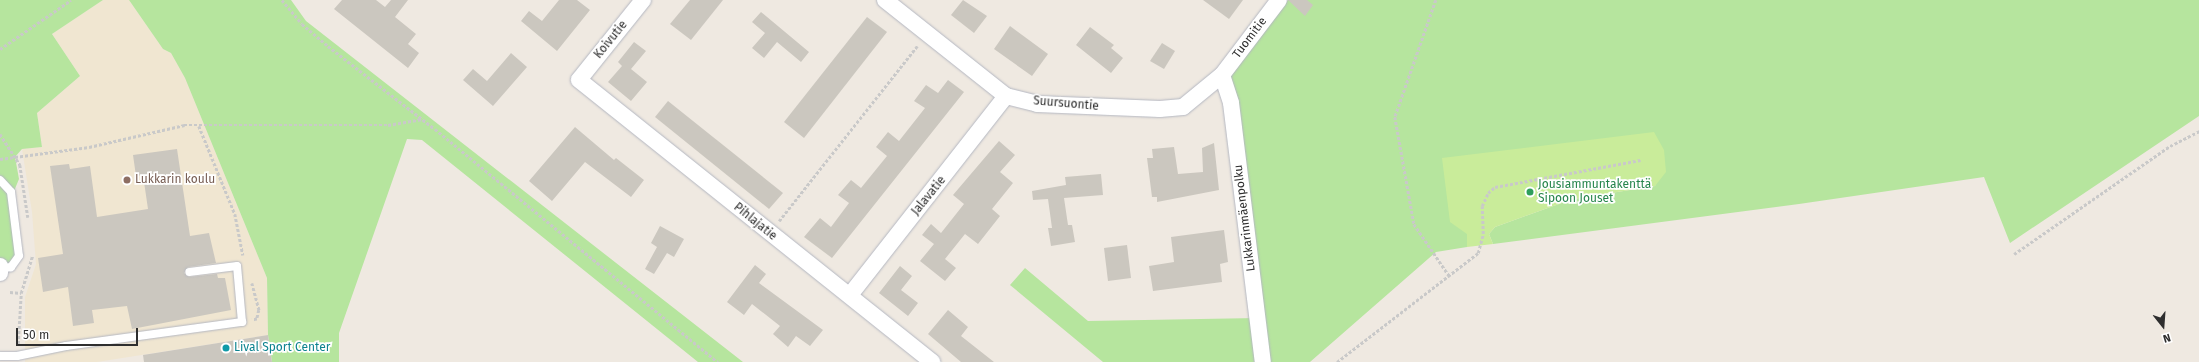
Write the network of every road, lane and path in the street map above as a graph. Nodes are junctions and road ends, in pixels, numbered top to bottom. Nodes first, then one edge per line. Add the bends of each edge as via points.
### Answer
1 (71, 0) edge
2 (282, 0) edge
3 (643, 0) edge
4 (885, 0) edge
5 (1279, 0) edge
6 (1436, 0) edge
7 (920, 42) dead end
8 (0, 49) edge
9 (1222, 75) junction
10 (579, 80) joint
11 (1006, 96) junction
12 (422, 119) junction
13 (199, 126) junction
14 (2199, 131) edge
15 (0, 159) edge
16 (1641, 160) dead end
17 (0, 180) edge
18 (769, 234) junction
19 (2014, 254) dead end
20 (244, 258) dead end
21 (0, 266) edge
22 (0, 269) edge
23 (189, 272) dead end
24 (0, 273) edge
25 (1450, 277) junction
26 (250, 280) dead end
27 (10, 292) dead end
28 (21, 293) dead end
29 (850, 295) junction
30 (242, 322) junction
31 (0, 356) edge
32 (718, 362) edge
33 (932, 362) edge
34 (1262, 362) edge
35 (1337, 362) edge

1 - 8 path
2 - 12 path via 302,24
3 - 10 street, Koivutie
4 - 11 street, Suursuontie
5 - 9 street, Tuomitie
6 - 25 path via 1395,117 1414,224
7 - 18 path
9 - 11 street, Suursuontie via 1189,103 1166,109 1037,104
9 - 34 street, Lukkarinmäenpolku via 1231,103
10 - 18 street, Pihlajatie
11 - 29 street, Jalavatie
12 - 13 path via 388,125 324,123
12 - 32 path
13 - 15 path via 175,126 89,147
13 - 20 path via 235,214
14 - 19 path via 2170,146
16 - 25 path via 1495,187 1488,193 1482,206 1483,234 1478,253
17 - 22 lane via 11,192 19,256 11,267
18 - 29 street, Pihlajatie
21 - 22 street
22 - 24 street
23 - 30 lane via 237,266
25 - 35 path
26 - 30 path via 258,310 257,319
27 - 28 path
29 - 33 street, Pihlajatie
30 - 31 lane via 66,346 17,356

